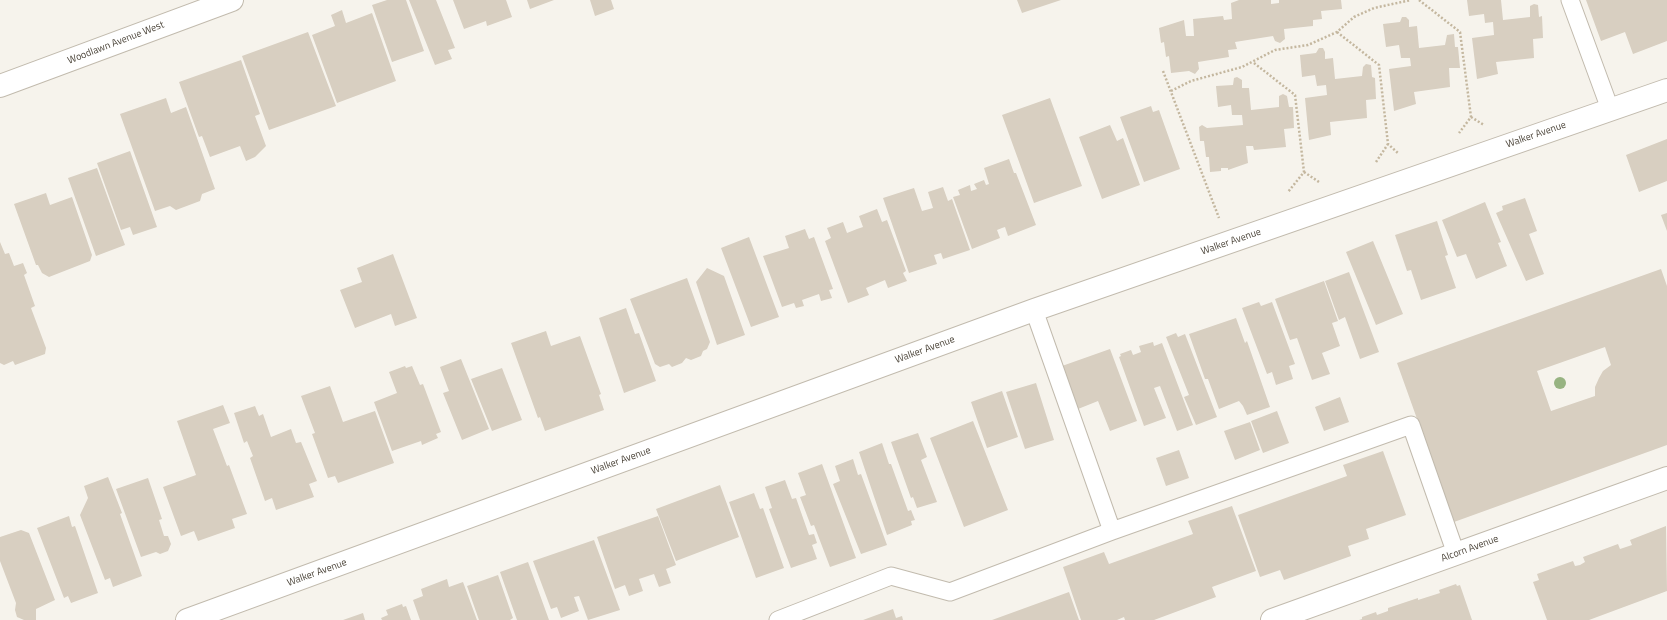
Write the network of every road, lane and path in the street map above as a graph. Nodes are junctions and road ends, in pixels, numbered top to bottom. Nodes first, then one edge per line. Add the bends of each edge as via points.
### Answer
1 (232, 0) edge
2 (1411, 0) edge
3 (1419, 0) edge
4 (1570, 0) edge
5 (1337, 32) junction
6 (1254, 63) junction
7 (1163, 72) dead end
8 (0, 86) edge
9 (1667, 90) edge
10 (1171, 91) junction
11 (1610, 109) junction
12 (1471, 117) junction
13 (1486, 127) dead end
14 (1458, 134) dead end
15 (1388, 144) junction
16 (1401, 157) dead end
17 (1373, 167) dead end
18 (1304, 172) junction
19 (1322, 185) dead end
20 (1287, 194) dead end
21 (1220, 221) dead end
22 (1034, 310) junction
23 (1667, 478) edge
24 (1112, 531) junction
25 (1456, 554) junction
26 (187, 620) edge
27 (778, 620) edge
28 (1272, 620) edge

1 - 8 street, Woodlawn Avenue West
2 - 5 path via 1374,8 1354,17
3 - 12 path via 1460,32
4 - 11 lane
5 - 6 path via 1308,45 1276,50
5 - 15 path via 1379,65
6 - 10 path via 1191,81
6 - 18 path via 1295,95
7 - 10 path
9 - 11 street, Walker Avenue
10 - 21 path
11 - 22 street, Walker Avenue
12 - 13 path
12 - 14 path
15 - 16 path
15 - 17 path
18 - 19 path
18 - 20 path
22 - 24 lane
22 - 26 street, Walker Avenue
23 - 25 street, Alcorn Avenue
24 - 25 lane via 1411,425
24 - 27 lane via 950,592 891,576
25 - 28 street, Alcorn Avenue

